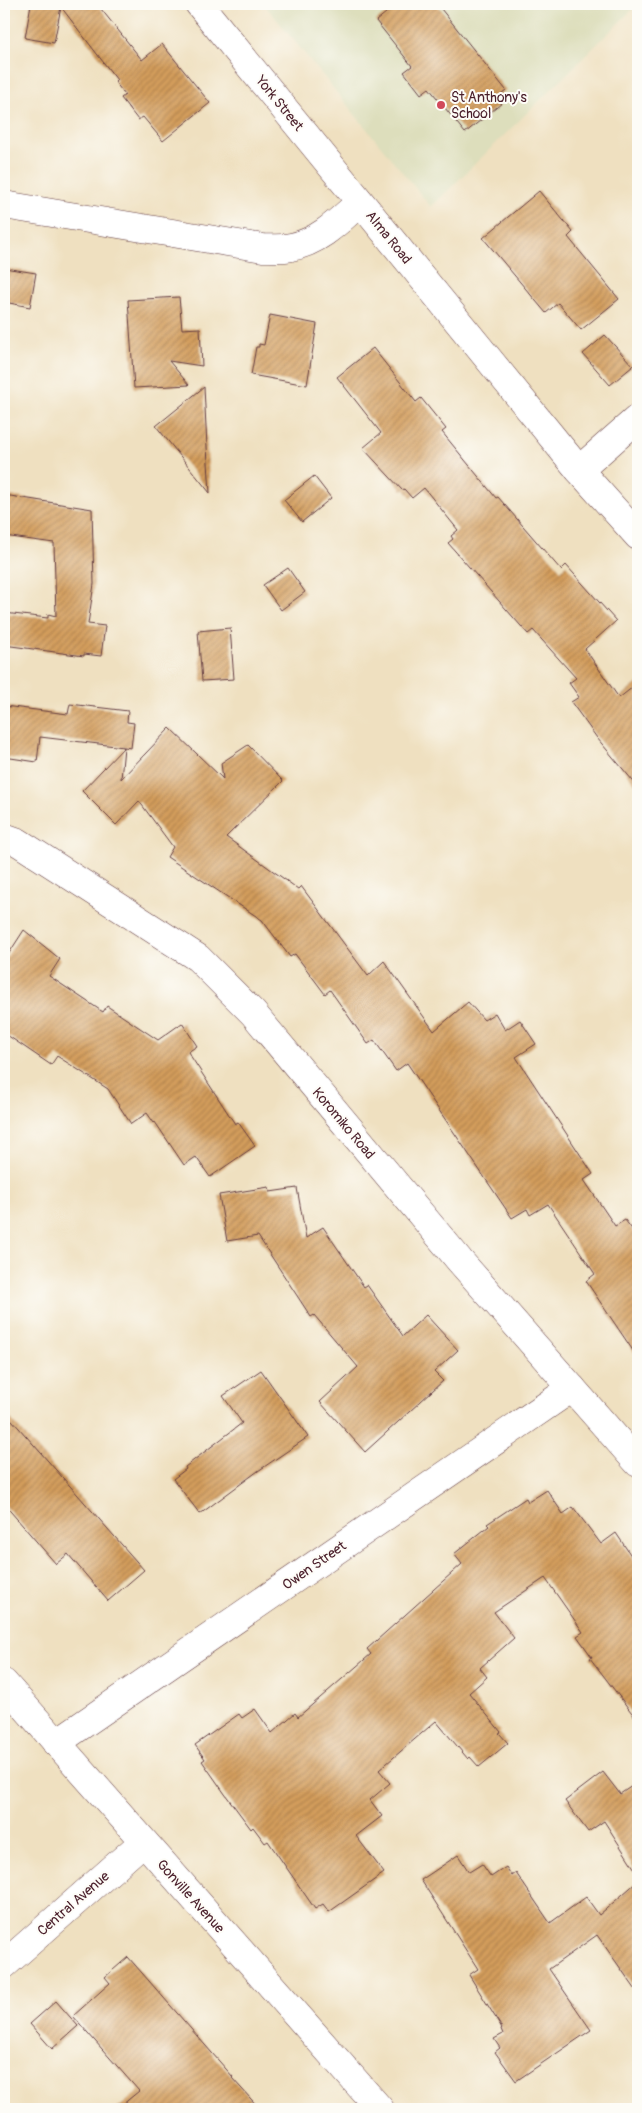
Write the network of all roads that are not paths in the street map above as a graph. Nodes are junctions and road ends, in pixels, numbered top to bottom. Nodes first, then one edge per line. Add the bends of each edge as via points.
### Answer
1 (199, 4) edge
2 (360, 202) junction
3 (4, 205) edge
4 (638, 418) edge
5 (579, 470) junction
6 (638, 536) edge
7 (4, 837) edge
8 (572, 1388) junction
9 (638, 1463) edge
10 (4, 1683) edge
11 (56, 1743) junction
12 (143, 1842) junction
13 (4, 1965) edge
14 (380, 2109) edge

1 - 2 street, York Street
2 - 3 street, Alma Road via 331,229 312,240 291,247 263,248
2 - 5 street, Alma Road
4 - 5 street
5 - 6 street, Alma Road
7 - 8 street, Koromiko Road via 18,842 198,958 252,1013 460,1261
8 - 9 street, Koromiko Road
8 - 11 street, Owen Street
10 - 11 street, Gonville Avenue
11 - 12 street, Gonville Avenue
12 - 13 street, Central Avenue
12 - 14 street, Gonville Avenue

